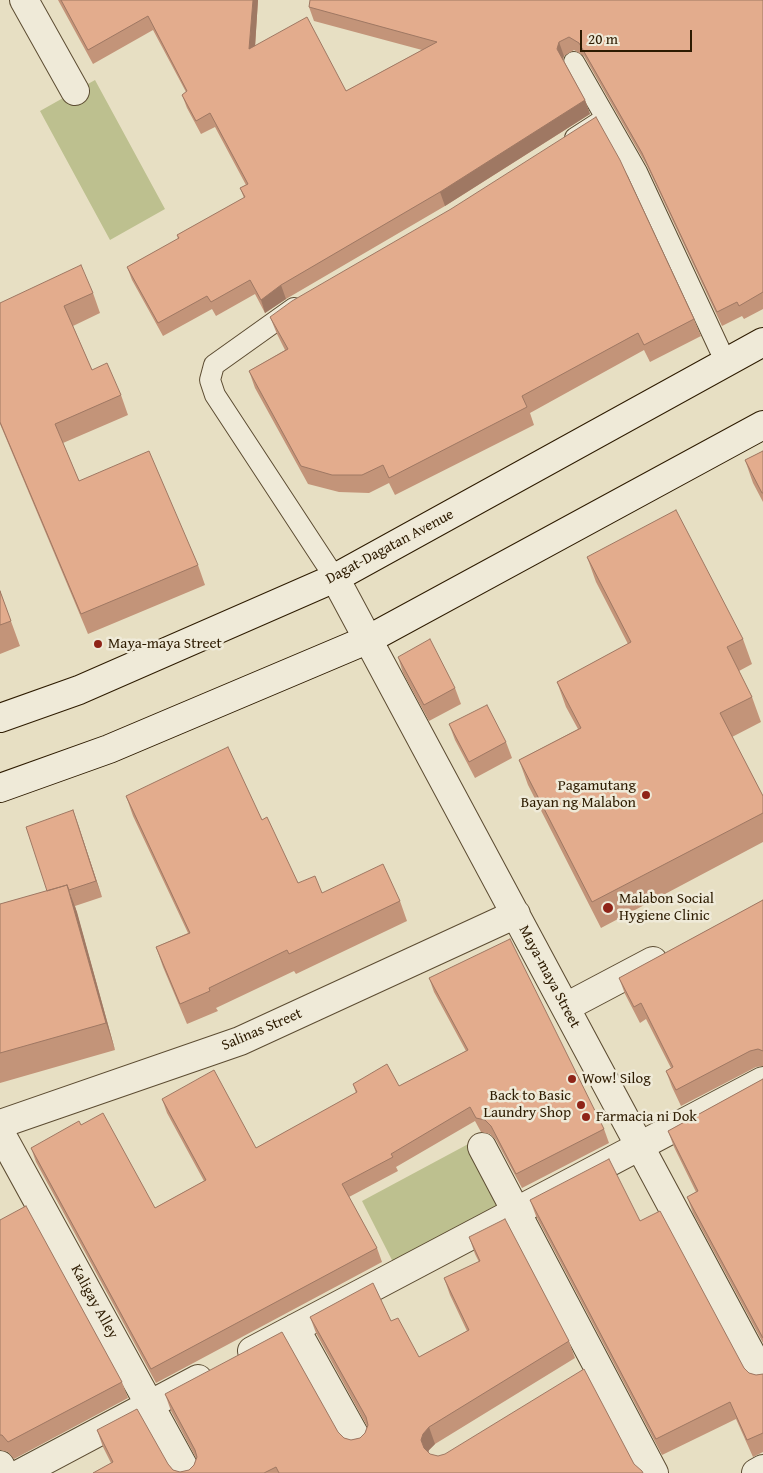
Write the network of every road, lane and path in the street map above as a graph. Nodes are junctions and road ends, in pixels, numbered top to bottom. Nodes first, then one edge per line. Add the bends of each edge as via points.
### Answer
1 (24, 0) edge
2 (574, 62) dead end
3 (75, 92) dead end
4 (606, 118) junction
5 (557, 149) edge
6 (309, 299) edge
7 (763, 342) edge
8 (726, 363) junction
9 (763, 425) edge
10 (335, 578) junction
11 (369, 639) junction
12 (0, 718) edge
13 (0, 788) edge
14 (516, 914) junction
15 (677, 948) edge
16 (566, 1007) junction
17 (763, 1081) edge
18 (0, 1124) edge
19 (0, 1132) edge
20 (482, 1146) dead end
21 (640, 1146) junction
22 (514, 1210) junction
23 (295, 1328) junction
24 (763, 1376) edge
25 (150, 1405) junction
26 (358, 1441) edge
27 (0, 1465) edge
28 (763, 1469) edge
29 (4, 1473) edge
30 (21, 1473) edge
31 (187, 1473) edge
32 (654, 1473) edge
33 (756, 1473) edge

1 - 3 street
2 - 4 lane
4 - 5 lane
4 - 8 lane via 637,172
6 - 10 lane via 214,365 210,380 215,395
7 - 8 street, Dagat-Dagatan Avenue
8 - 10 street, Dagat-Dagatan Avenue
9 - 11 street
10 - 11 street, Maya-maya Street
10 - 12 street, Dagat-Dagatan Avenue via 79,690
11 - 13 street via 108,749
11 - 14 street, Maya-maya Street
14 - 16 street, Maya-maya Street
14 - 18 street, Salinas Street via 240,1042
15 - 16 street
16 - 21 street, Maya-maya Street
17 - 21 street
19 - 25 street, Kaligay Alley
20 - 22 street
21 - 22 street
21 - 24 street, Maya-maya Street
22 - 23 street
22 - 32 street via 587,1369
23 - 25 street
23 - 26 street
25 - 30 street
25 - 31 street, Kaligay Alley
27 - 29 street
28 - 33 street

